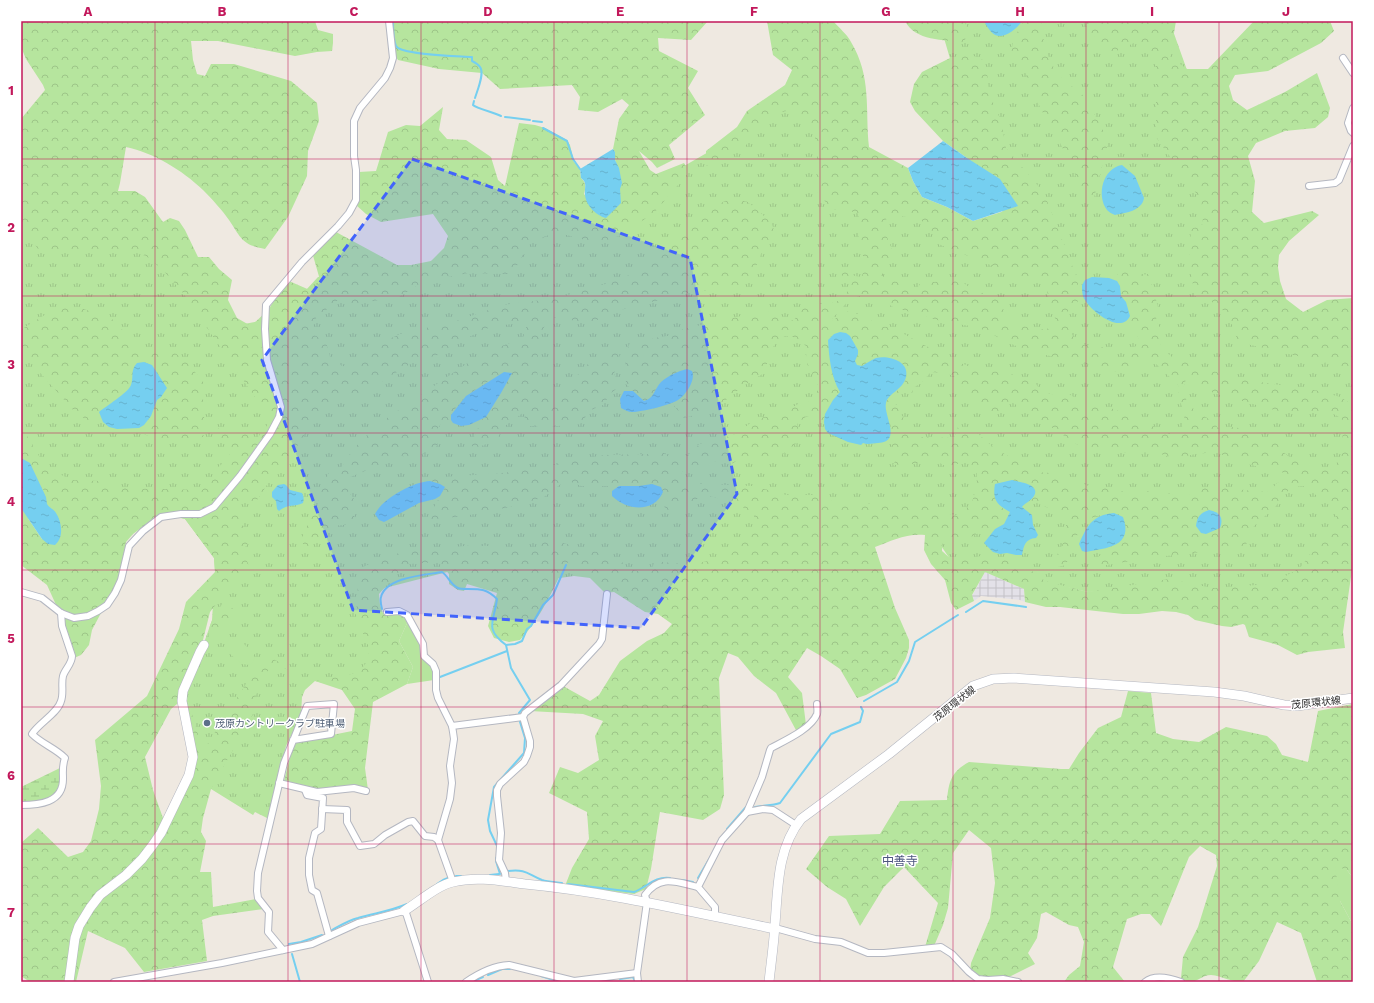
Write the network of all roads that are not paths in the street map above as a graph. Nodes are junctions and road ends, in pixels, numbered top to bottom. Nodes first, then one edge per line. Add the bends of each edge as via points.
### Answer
1 (389, 21) edge
2 (1343, 58) dead end
3 (1353, 74) edge
4 (1353, 108) edge
5 (1353, 133) edge
6 (1353, 146) edge
7 (1309, 186) dead end
8 (21, 592) edge
9 (607, 594) dead end
10 (387, 612) dead end
11 (61, 613) junction
12 (204, 645) dead end
13 (1353, 698) edge
14 (817, 704) dead end
15 (523, 717) junction
16 (452, 726) junction
17 (293, 740) junction
18 (279, 783) junction
19 (304, 790) junction
20 (366, 791) dead end
21 (21, 805) edge
22 (322, 808) junction
23 (747, 812) junction
24 (796, 825) junction
25 (438, 840) junction
26 (453, 882) junction
27 (506, 882) junction
28 (698, 887) junction
29 (646, 902) junction
30 (404, 911) junction
31 (715, 917) junction
32 (775, 929) junction
33 (329, 936) junction
34 (284, 950) junction
35 (637, 973) junction
36 (69, 982) edge
37 (114, 982) edge
38 (428, 982) edge
39 (466, 982) edge
40 (638, 982) edge
41 (769, 982) edge
42 (1018, 982) edge
43 (1145, 982) edge
44 (1181, 982) edge

1 - 11 street via 393,58 390,68 360,108 354,121 356,200 338,226 310,253 266,305 267,360 281,407 270,434 214,507 200,514 161,516 143,531 129,546 121,580 107,605 88,616 74,618
2 - 3 street
4 - 5 street via 1348,123
6 - 7 street via 1339,180 1335,183
8 - 11 street via 42,598
9 - 15 street via 602,639 599,644 561,685 534,705
10 - 16 street via 399,611 407,615 423,644 424,656 433,664 436,671 438,698
11 - 21 street via 62,626 72,659 64,675 62,699 58,708 32,734 65,758 62,786 56,797 48,802
12 - 36 main road via 183,691 182,701 193,757 190,775 152,846 142,859 100,895 83,920 75,938
13 - 24 main road, 茂原環状線 via 1297,706 1214,692 1044,679 993,679 973,686
14 - 23 street via 817,715 812,721 792,738 769,751 762,777
15 - 16 street
15 - 27 street via 530,741 527,756 497,790 501,833 499,860
16 - 25 street via 452,783
17 - 17 street via 307,706 334,704 331,734
17 - 18 street
18 - 19 street
18 - 34 street via 258,873 257,891 258,898 269,912 268,932
19 - 20 street via 317,792 354,788
19 - 22 street via 307,795 322,798
22 - 25 street via 347,810 347,822 360,846 374,844 385,835 413,821 425,836
22 - 33 street via 321,829 315,833 309,875
23 - 24 street via 773,810
23 - 28 street via 722,840
24 - 32 main road, 茂原環状線 via 784,850 778,880
25 - 26 street
26 - 27 main road via 482,878
26 - 30 main road via 444,885
27 - 29 main road via 552,886
28 - 29 street via 673,882 655,884 645,895
28 - 31 street via 715,907
29 - 31 main road
29 - 35 street
30 - 33 street via 358,923
30 - 38 street
31 - 32 main road
32 - 41 main road, 茂原環状線
32 - 42 street via 815,939 841,942 868,953 941,948 952,954 978,979
33 - 34 street via 312,944
34 - 37 street
35 - 39 street via 574,981 509,965 491,969
35 - 40 street
43 - 44 street via 1154,977 1163,977

